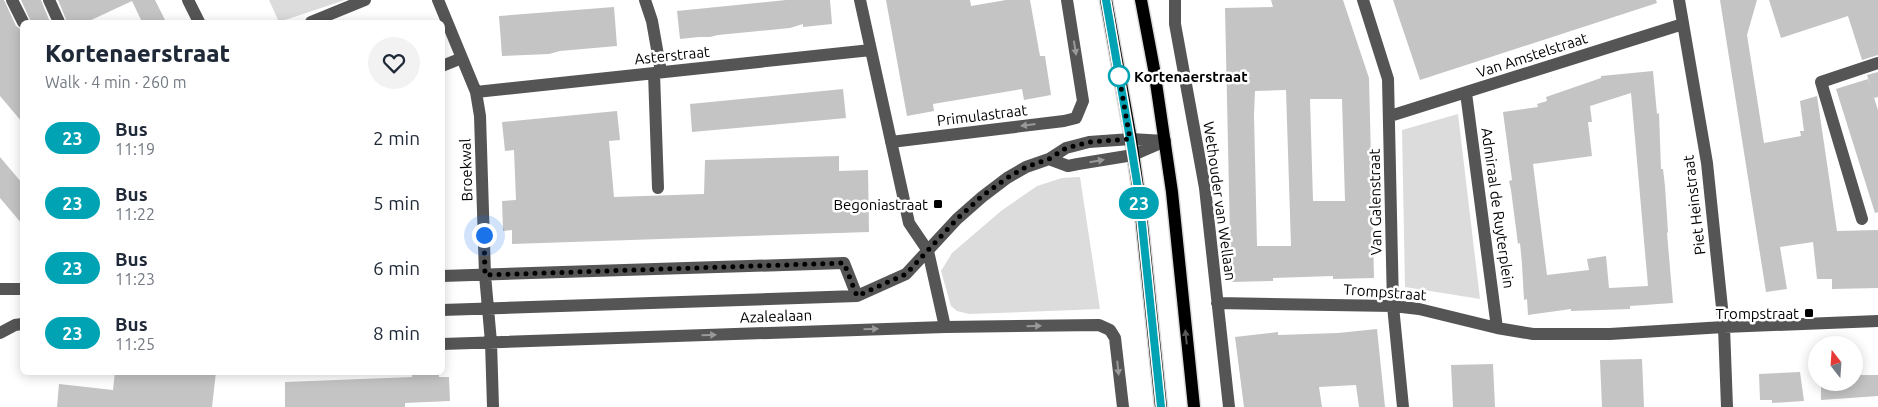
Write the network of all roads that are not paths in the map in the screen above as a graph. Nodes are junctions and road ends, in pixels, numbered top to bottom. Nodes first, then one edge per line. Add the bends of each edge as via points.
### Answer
1 (12, 0) edge
2 (49, 0) edge
3 (188, 0) edge
4 (364, 0) edge
5 (438, 0) edge
6 (645, 0) edge
7 (860, 0) edge
8 (1067, 0) edge
9 (1106, 0) edge
10 (1141, 0) edge
11 (1175, 0) edge
12 (1363, 0) edge
13 (1679, 0) edge
14 (22, 20) edge
15 (59, 20) edge
16 (198, 20) edge
17 (316, 20) edge
18 (1683, 24) junction
19 (871, 50) junction
20 (462, 58) junction
21 (1878, 63) edge
22 (445, 65) edge
23 (658, 72) junction
24 (476, 92) junction
25 (1466, 93) junction
26 (1390, 116) junction
27 (1130, 139) junction
28 (1165, 141) junction
29 (891, 142) junction
30 (1133, 155) junction
31 (1049, 159) junction
32 (658, 188) dead end
33 (1862, 219) dead end
34 (928, 251) junction
35 (485, 275) junction
36 (445, 276) edge
37 (0, 289) edge
38 (20, 289) edge
39 (857, 296) junction
40 (1217, 303) junction
41 (1393, 306) junction
42 (487, 309) junction
43 (445, 310) edge
44 (1878, 321) edge
45 (20, 324) edge
46 (945, 327) junction
47 (1724, 327) junction
48 (1497, 328) junction
49 (0, 333) edge
50 (491, 342) junction
51 (445, 344) edge
52 (493, 407) edge
53 (1123, 407) edge
54 (1161, 407) edge
55 (1194, 407) edge
56 (1229, 407) edge
57 (1403, 407) edge
58 (1727, 407) edge

1 - 14 street
2 - 15 street
3 - 16 street
4 - 17 street
5 - 20 street, Broekwal
6 - 23 street via 652,21
7 - 19 street
8 -> 29 street, Primulastraat via 1083,101 1076,118
9 - 27 main road
10 - 28 main road
11 - 40 street, Wethouder van Wellaan via 1174,24 1205,188
12 - 26 street, Van Galenstraat via 1388,79
13 - 18 street, Piet Heinstraat
18 - 25 street, Van Amstelstraat
18 - 47 street, Piet Heinstraat via 1707,163
19 - 23 street, Asterstraat
19 - 29 street
20 - 22 street
20 - 24 street, Broekwal
21 - 33 street via 1821,82
23 - 24 street, Asterstraat
23 - 32 street
24 - 35 street, Broekwal via 480,116
25 - 26 street, Van Amstelstraat
25 - 48 street, Admiraal de Ruyterplein
26 - 41 street, Van Galenstraat
27 - 28 street, Azalealaan
27 - 30 main road
27 - 31 street, Azalealaan via 1089,142 1066,148
28 - 30 street
55 -> 28 main road
29 - 34 street via 909,223
31 -> 30 street via 1068,166
30 - 54 main road
31 - 34 street, Azalealaan via 1026,167 982,196
34 - 39 street, Azalealaan via 906,274
34 - 46 street
35 - 36 street
35 - 39 street via 844,263
35 - 42 street, Broekwal
37 - 38 street
39 - 42 street, Azalealaan
40 - 41 street, Trompstraat
40 - 56 street, Wethouder van Wellaan
41 - 48 street, Trompstraat
41 - 57 street, Van Galenstraat
42 - 43 street, Azalealaan
42 - 50 street, Broekwal
44 - 47 street, Trompstraat
45 - 49 street
50 -> 46 street, Azalealaan
46 -> 53 street, Azalealaan via 1099,325 1110,330 1115,338
47 - 48 street, Trompstraat via 1610,334 1533,334
47 - 58 street, Piet Heinstraat
50 - 51 street, Azalealaan
50 - 52 street, Broekwal

